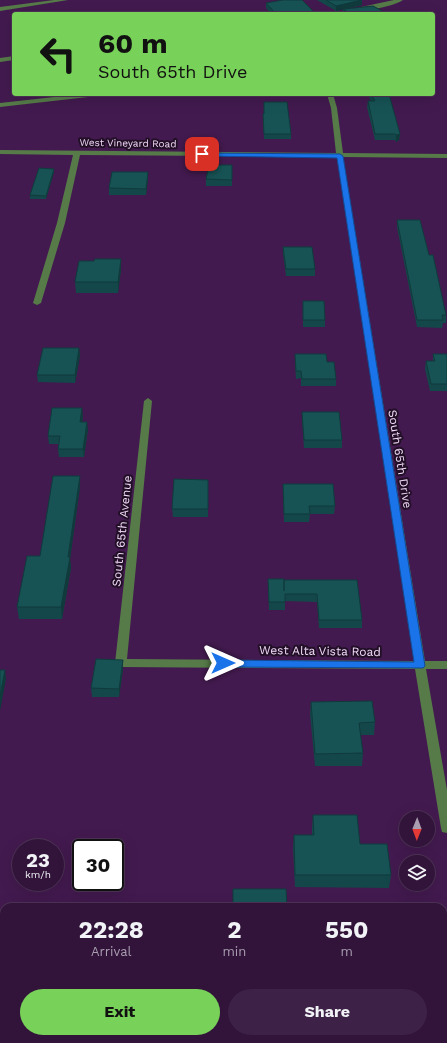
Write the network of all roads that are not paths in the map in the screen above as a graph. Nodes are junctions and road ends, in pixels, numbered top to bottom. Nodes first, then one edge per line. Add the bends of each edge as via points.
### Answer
1 (65, 0) edge
2 (400, 0) edge
3 (0, 9) edge
4 (342, 12) edge
5 (12, 58) edge
6 (0, 60) edge
7 (79, 96) edge
8 (331, 96) edge
9 (0, 105) edge
10 (0, 152) edge
11 (77, 152) junction
12 (340, 156) junction
13 (447, 156) edge
14 (37, 303) dead end
15 (148, 401) dead end
16 (121, 663) joint
17 (447, 665) edge
18 (420, 666) junction
19 (447, 828) edge

1 - 3 street
2 - 4 street
5 - 6 street
7 - 9 street
8 - 12 street, South 65th Drive
10 - 11 street, West Vineyard Road
11 - 12 street, West Vineyard Road
11 - 14 street
12 - 13 street, West Vineyard Road
12 - 18 street, South 65th Drive
15 - 16 street, South 65th Avenue
16 - 18 street, West Alta Vista Road
17 - 18 street, West Alta Vista Road
18 - 19 street, South 65th Drive

